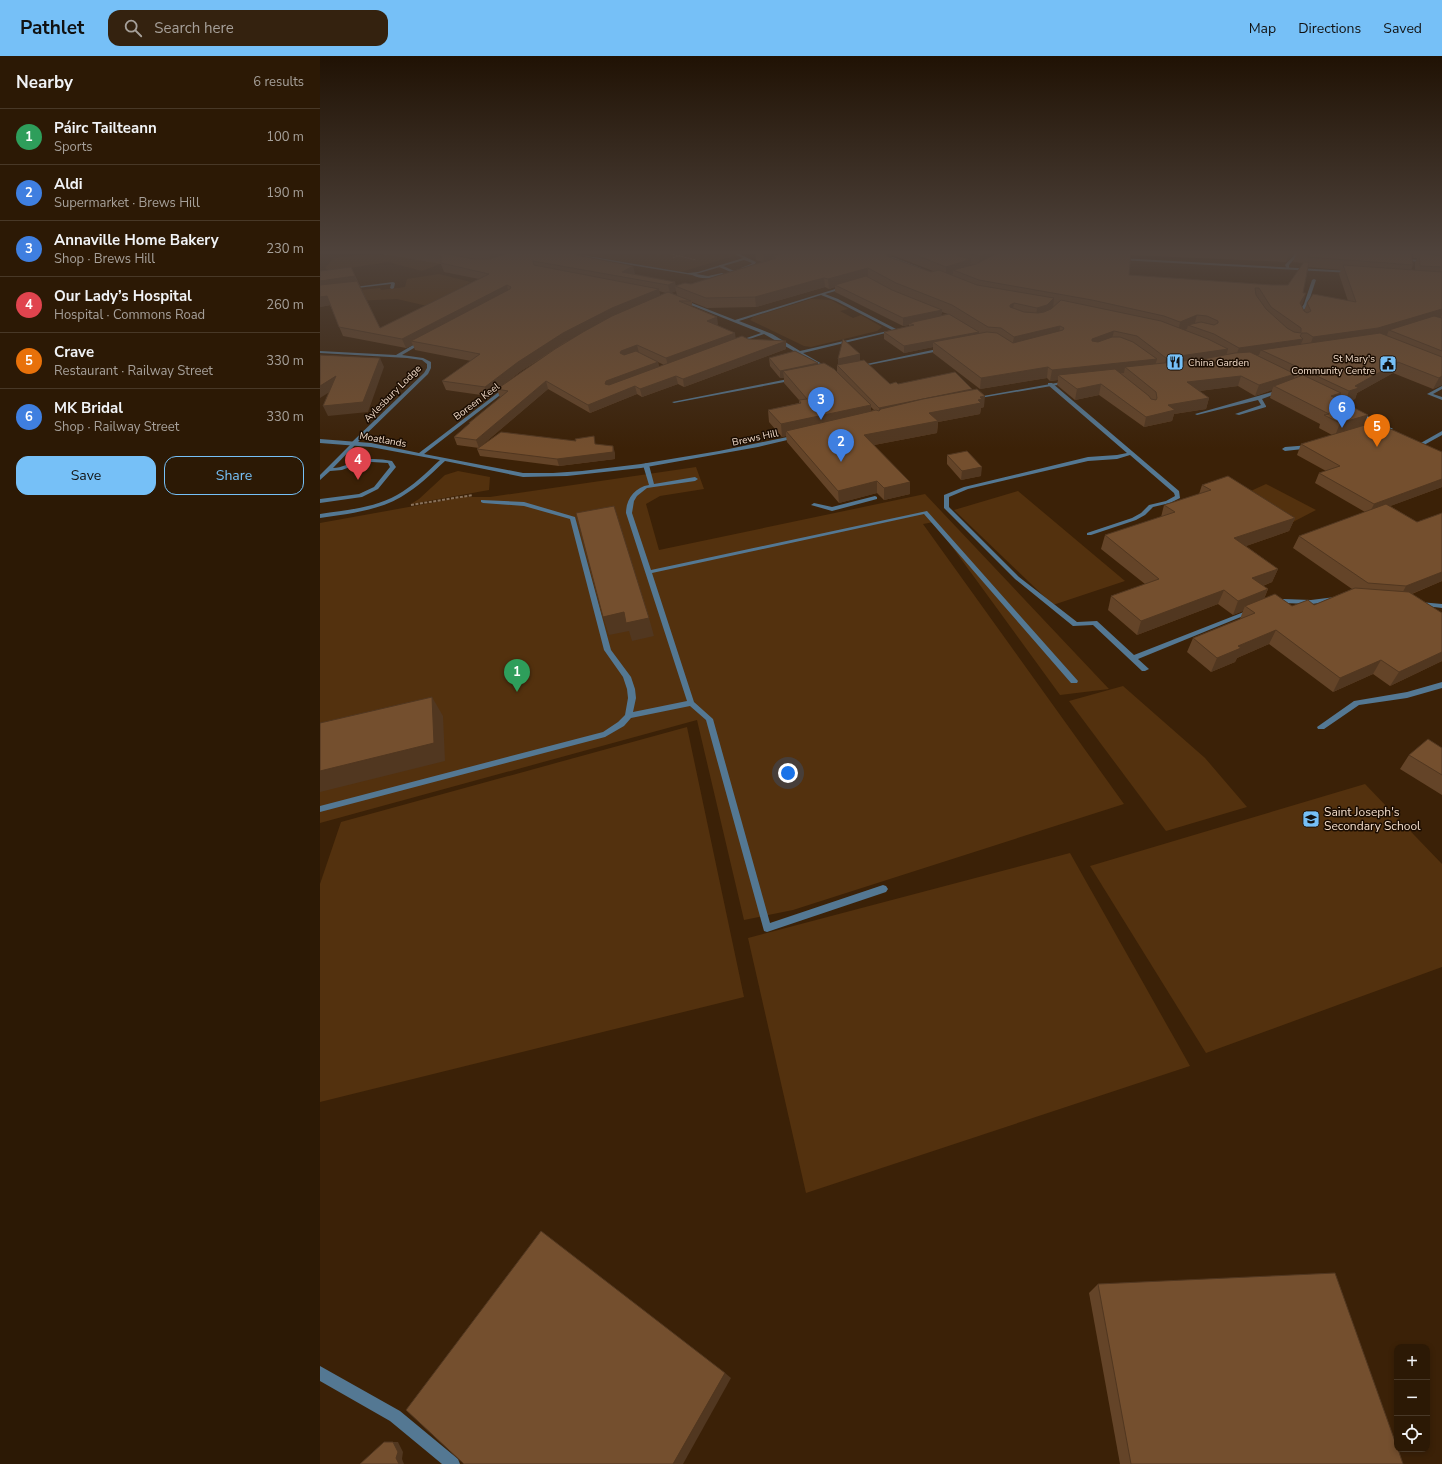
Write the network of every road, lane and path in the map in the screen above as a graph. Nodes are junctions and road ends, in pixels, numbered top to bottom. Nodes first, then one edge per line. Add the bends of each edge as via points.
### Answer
1 (726, 318) edge
2 (745, 318) edge
3 (872, 318) edge
4 (1302, 318) edge
5 (735, 321) junction
6 (1304, 321) edge
7 (902, 328) edge
8 (896, 330) junction
9 (764, 333) junction
10 (429, 339) edge
11 (736, 344) edge
12 (950, 348) edge
13 (320, 352) edge
14 (800, 352) junction
15 (398, 356) junction
16 (853, 367) edge
17 (824, 373) edge
18 (801, 378) edge
19 (1073, 381) edge
20 (1050, 384) junction
21 (510, 386) edge
22 (1442, 388) edge
23 (1286, 389) edge
24 (1259, 398) junction
25 (965, 399) edge
26 (1442, 399) edge
27 (674, 402) dead end
28 (1354, 412) edge
29 (1197, 414) edge
30 (1237, 414) dead end
31 (1382, 425) junction
32 (1374, 427) edge
33 (1398, 433) edge
34 (1442, 433) edge
35 (805, 435) edge
36 (320, 440) edge
37 (1416, 441) edge
38 (354, 443) junction
39 (1422, 444) junction
40 (1315, 446) edge
41 (1428, 447) edge
42 (1285, 449) dead end
43 (1132, 453) junction
44 (419, 455) junction
45 (443, 460) junction
46 (646, 465) junction
47 (328, 469) junction
48 (320, 478) edge
49 (695, 479) dead end
50 (652, 485) junction
51 (475, 494) dead end
52 (875, 498) dead end
53 (320, 501) edge
54 (483, 501) dead end
55 (408, 505) dead end
56 (814, 505) dead end
57 (320, 516) edge
58 (1090, 534) dead end
59 (648, 572) junction
60 (1343, 599) edge
61 (1412, 604) edge
62 (1442, 606) edge
63 (1263, 607) edge
64 (1256, 610) edge
65 (1133, 658) junction
66 (1145, 669) dead end
67 (1074, 681) dead end
68 (1442, 685) edge
69 (691, 703) junction
70 (629, 716) junction
71 (1320, 727) dead end
72 (320, 809) edge
73 (882, 889) dead end
74 (320, 1373) edge
75 (453, 1464) edge

1 - 5 street
2 - 5 street
3 - 8 street
4 - 6 street
5 - 9 street
7 - 8 street
8 - 14 street
9 - 11 street
9 - 14 street
10 - 15 street
12 - 16 street
13 - 15 street, Aylesbury Lodge
14 - 17 street via 832,372
15 - 38 street, Aylesbury Lodge via 423,360 429,363 429,368 426,374
18 - 27 street
19 - 20 street
20 - 25 street
20 - 43 street
21 - 44 street, Boreen Keel
22 - 26 street via 1430,394
23 - 24 street
24 - 29 street
24 - 30 street via 1264,406
28 - 31 main road
31 - 32 street
31 - 33 main road
34 - 39 street
35 - 46 street, Brews Hill
36 - 38 street, Moatlands
37 - 39 main road
38 - 44 street, Moatlands
38 - 47 street
39 - 41 main road
40 - 42 street
43 - 58 street via 1177,492 1178,497 1151,506 1134,519
43 - 65 street via 1088,459 966,488 946,496 945,502 946,507 1017,578 1075,624 1095,623
44 - 45 street, Moatlands
45 - 46 street, Brews Hill via 523,475 545,476
45 - 57 street via 414,487 394,499 367,508
46 - 50 street
47 - 48 street
47 - 53 street via 343,470 356,462 371,460 390,462 393,467 376,488 360,496
49 - 50 street
50 - 59 street via 639,491 628,508
51 - 55 path
52 - 56 street via 832,509
54 - 70 street via 537,506 573,518 608,650 631,689
59 - 67 street via 925,512
59 - 69 street
60 - 63 street via 1328,598 1312,602 1278,601
61 - 62 street
64 - 65 street
65 - 66 street
68 - 71 street via 1407,695 1357,703
69 - 70 street
69 - 73 street via 709,719 767,928
70 - 72 street via 604,734
74 - 75 street via 395,1416

